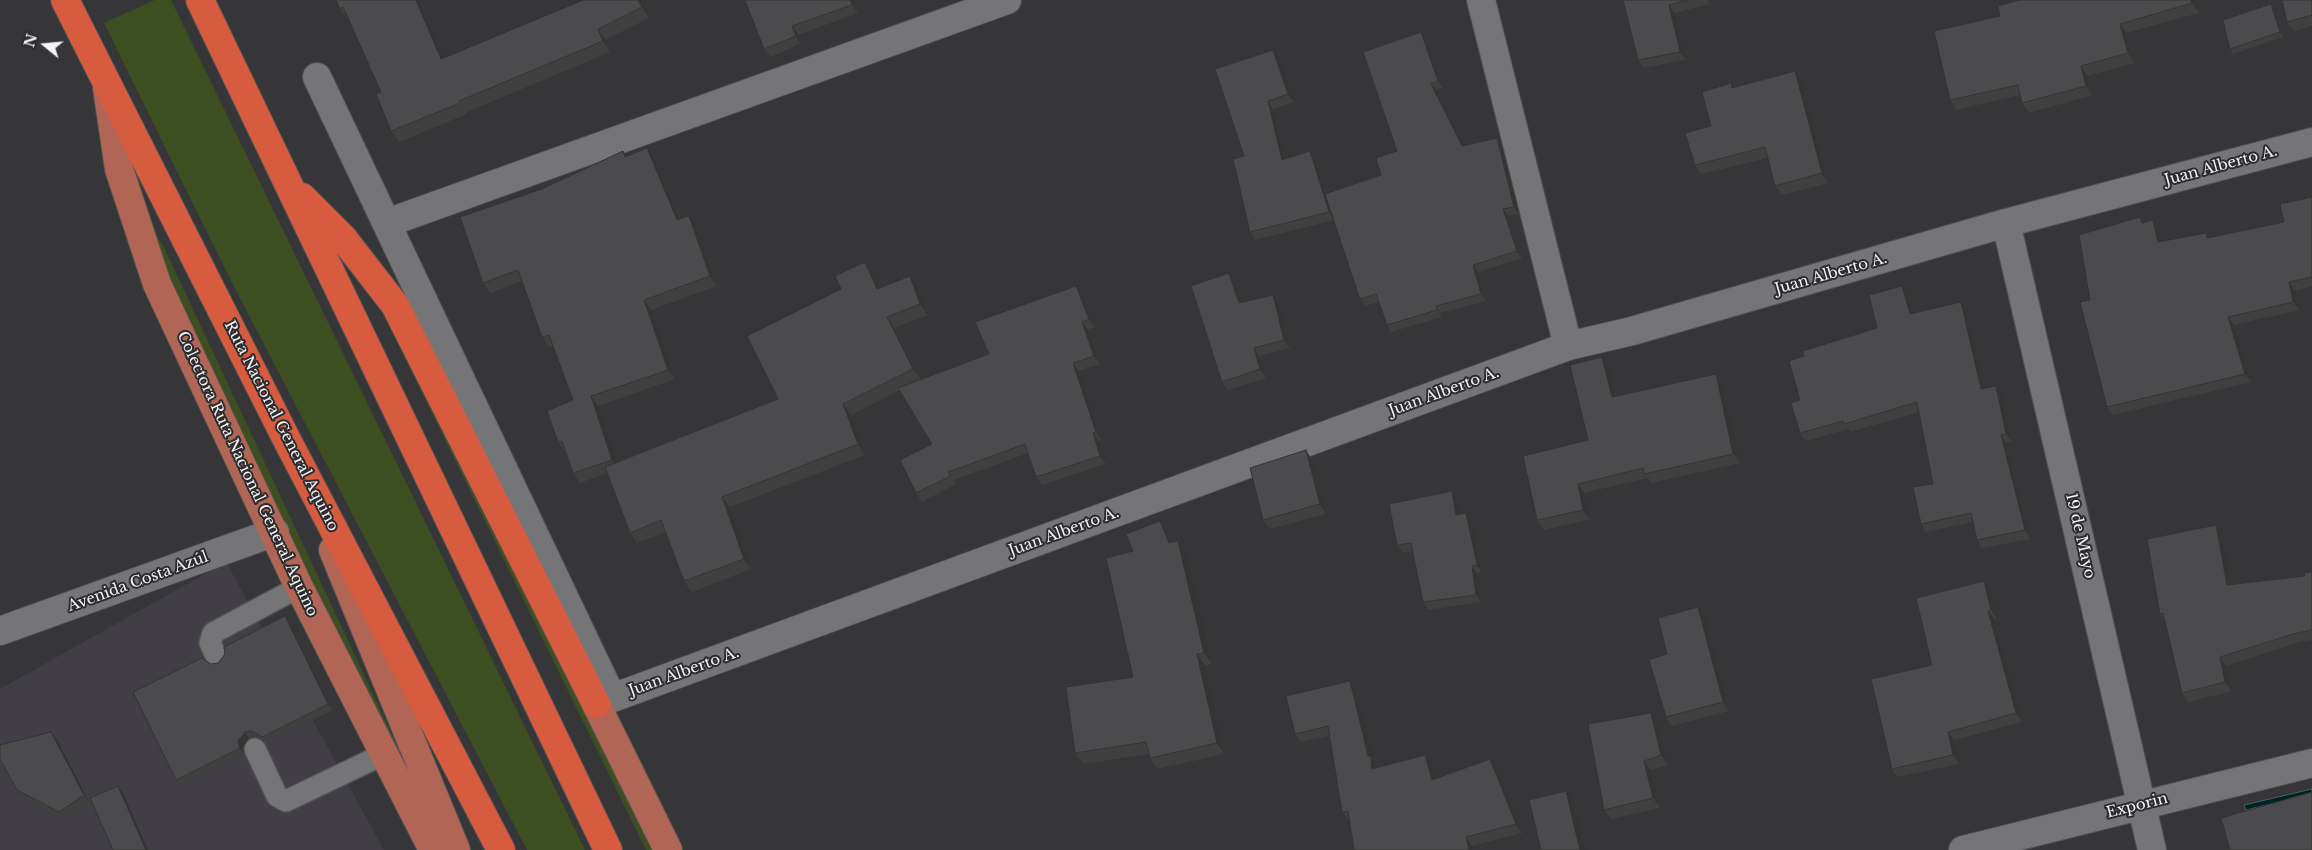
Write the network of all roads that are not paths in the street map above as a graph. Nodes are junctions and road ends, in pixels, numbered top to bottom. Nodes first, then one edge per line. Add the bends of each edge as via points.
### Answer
1 (65, 0) edge
2 (200, 0) edge
3 (1007, 0) edge
4 (1481, 0) edge
5 (318, 77) dead end
6 (106, 82) junction
7 (2312, 142) edge
8 (288, 184) junction
9 (387, 223) junction
10 (2006, 223) junction
11 (1568, 346) junction
12 (287, 440) junction
13 (275, 532) junction
14 (299, 586) junction
15 (0, 631) edge
16 (217, 658) dead end
17 (604, 701) junction
18 (255, 749) dead end
19 (384, 754) junction
20 (2312, 763) edge
21 (2143, 805) junction
22 (433, 850) edge
23 (456, 850) edge
24 (501, 850) edge
25 (608, 850) edge
26 (668, 850) edge
27 (1963, 850) edge
28 (2152, 850) edge

1 - 6 highway, Ruta Nacional General Aquino
2 - 8 highway
3 - 9 street
4 - 11 street
5 - 9 street
6 - 12 highway, Ruta Nacional General Aquino
6 - 13 main road, Colectora Ruta Nacional General Aquino via 118,168 157,284
7 - 10 street, Juan Alberto A.
8 - 17 highway via 343,238 395,305
8 - 25 highway
9 - 17 street
10 - 11 street, Juan Alberto A. via 1632,331
10 - 21 street, 19 de Mayo
11 - 17 street, Juan Alberto A.
12 - 23 main road
12 - 24 highway, Ruta Nacional General Aquino
13 - 14 main road, Colectora Ruta Nacional General Aquino
13 - 15 street, Avenida Costa Azúl
14 - 16 lane via 213,633 210,643
14 - 19 main road, Colectora Ruta Nacional General Aquino
17 - 26 main road
18 - 19 lane via 277,796 286,802
19 - 22 main road, Colectora Ruta Nacional General Aquino
20 - 21 street, Exporin
21 - 27 street, Exporin
21 - 28 street, 19 de Mayo

